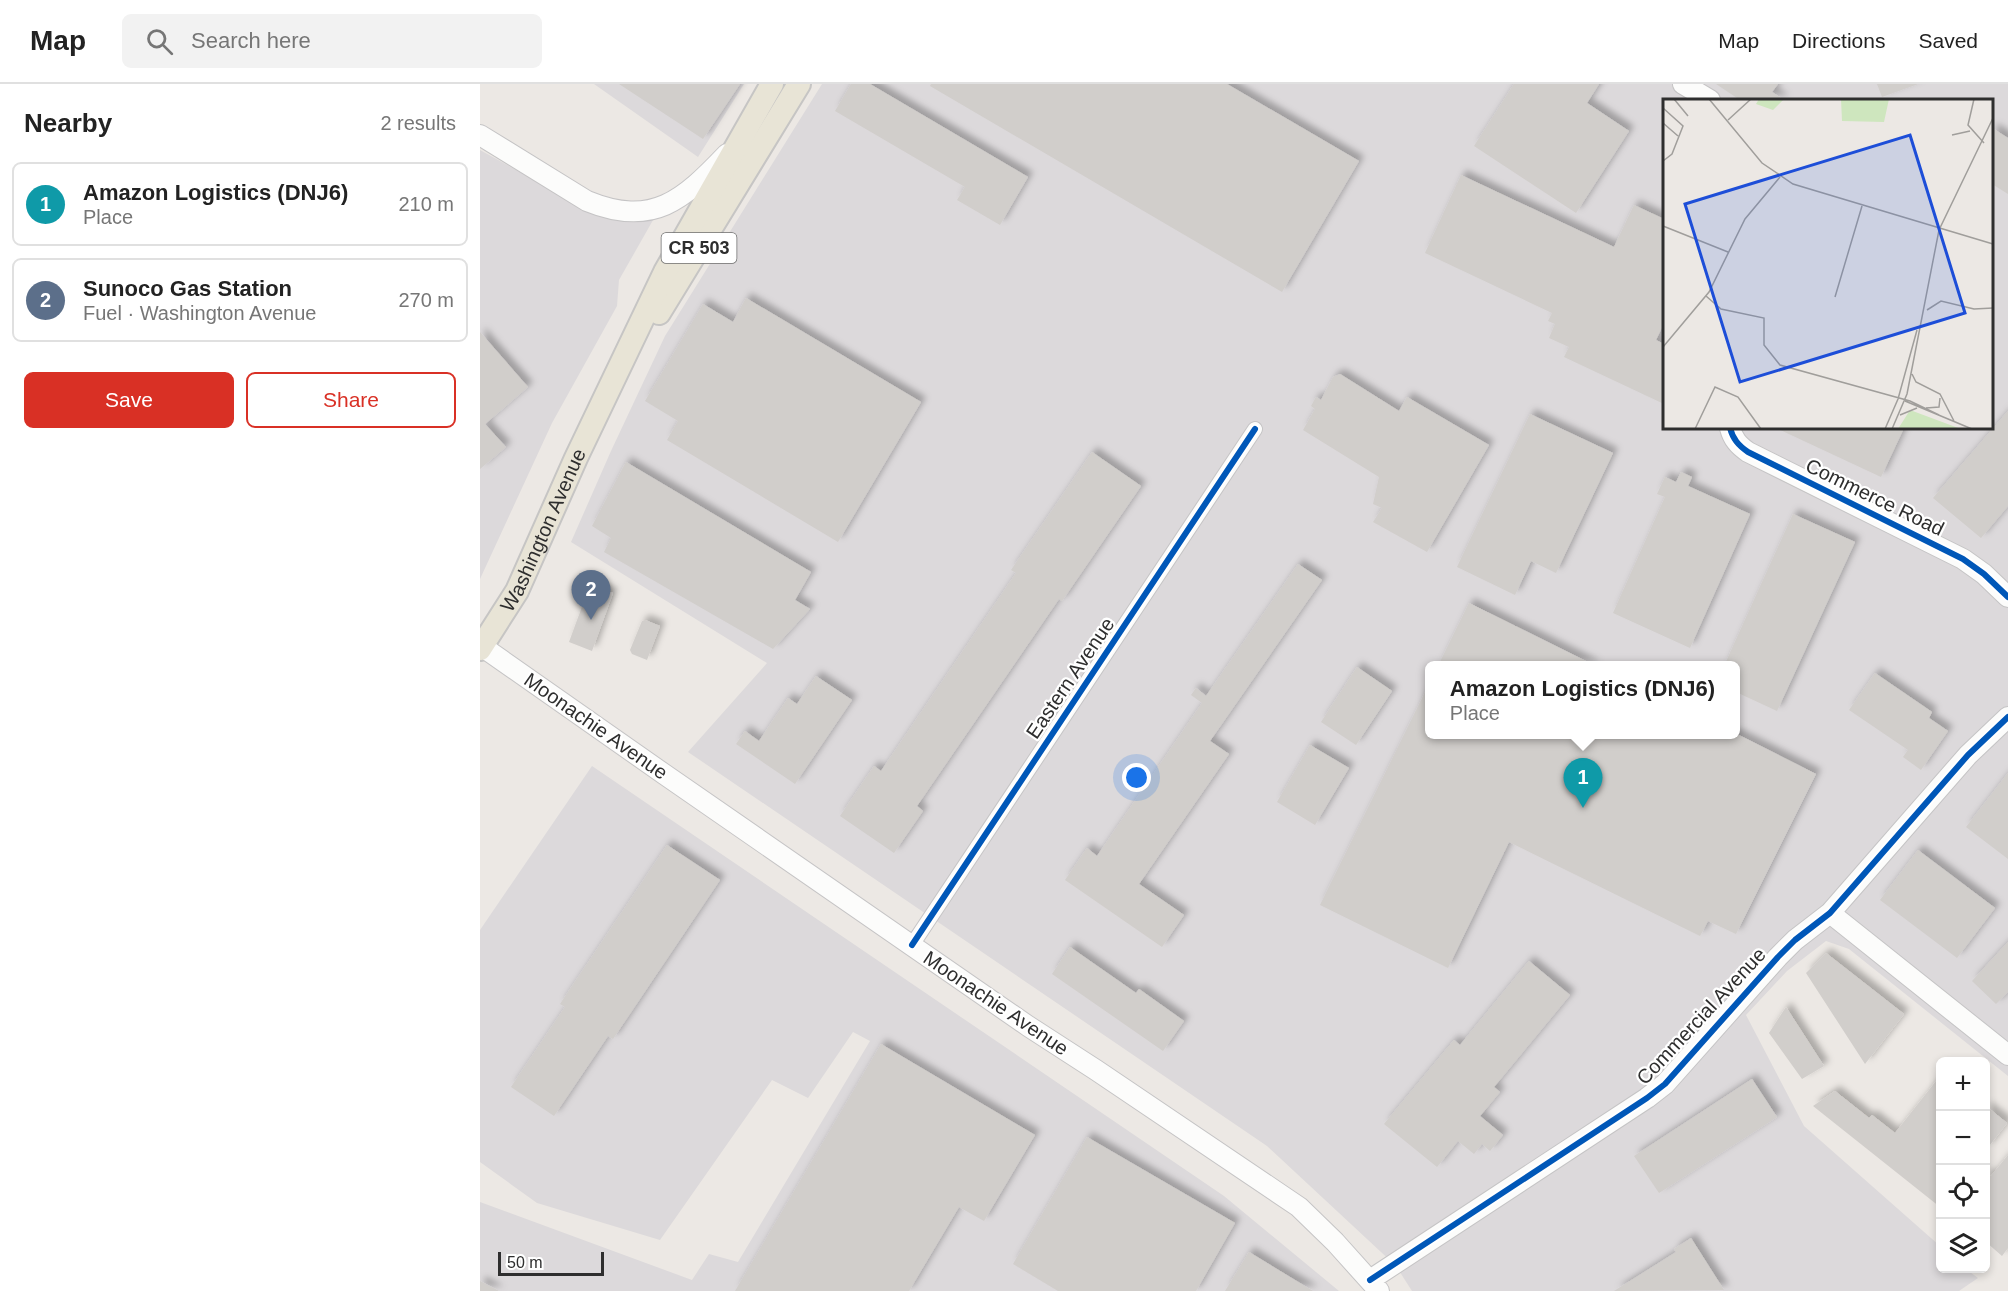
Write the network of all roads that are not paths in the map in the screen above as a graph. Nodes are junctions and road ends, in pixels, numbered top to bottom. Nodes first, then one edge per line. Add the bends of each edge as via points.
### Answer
1 (772, 84) edge
2 (799, 84) edge
3 (1683, 84) edge
4 (1708, 99) edge
5 (480, 135) edge
6 (741, 139) junction
7 (599, 412) junction
8 (1255, 429) dead end
9 (1730, 429) edge
10 (2008, 597) edge
11 (481, 647) edge
12 (2008, 717) edge
13 (1830, 913) junction
14 (912, 945) junction
15 (2008, 1055) edge
16 (1374, 1286) edge

1 - 6 main road, Washington Avenue / CR 503
2 - 7 main road, Washington Avenue / CR 503
3 - 4 street
5 - 6 street via 587,201 622,211 650,209 676,200 693,189
6 - 7 main road, Washington Avenue / CR 503 via 664,272
7 - 11 main road, Washington Avenue / CR 503 via 517,591
8 - 14 street, Eastern Avenue
9 - 10 street, Commerce Road via 1739,446 1748,452 1963,559
11 - 14 street, Moonachie Avenue
12 - 13 street, Commercial Avenue via 1968,755
13 - 15 street
13 - 16 street, Commercial Avenue via 1795,940 1665,1084
14 - 16 street, Moonachie Avenue via 1299,1207

